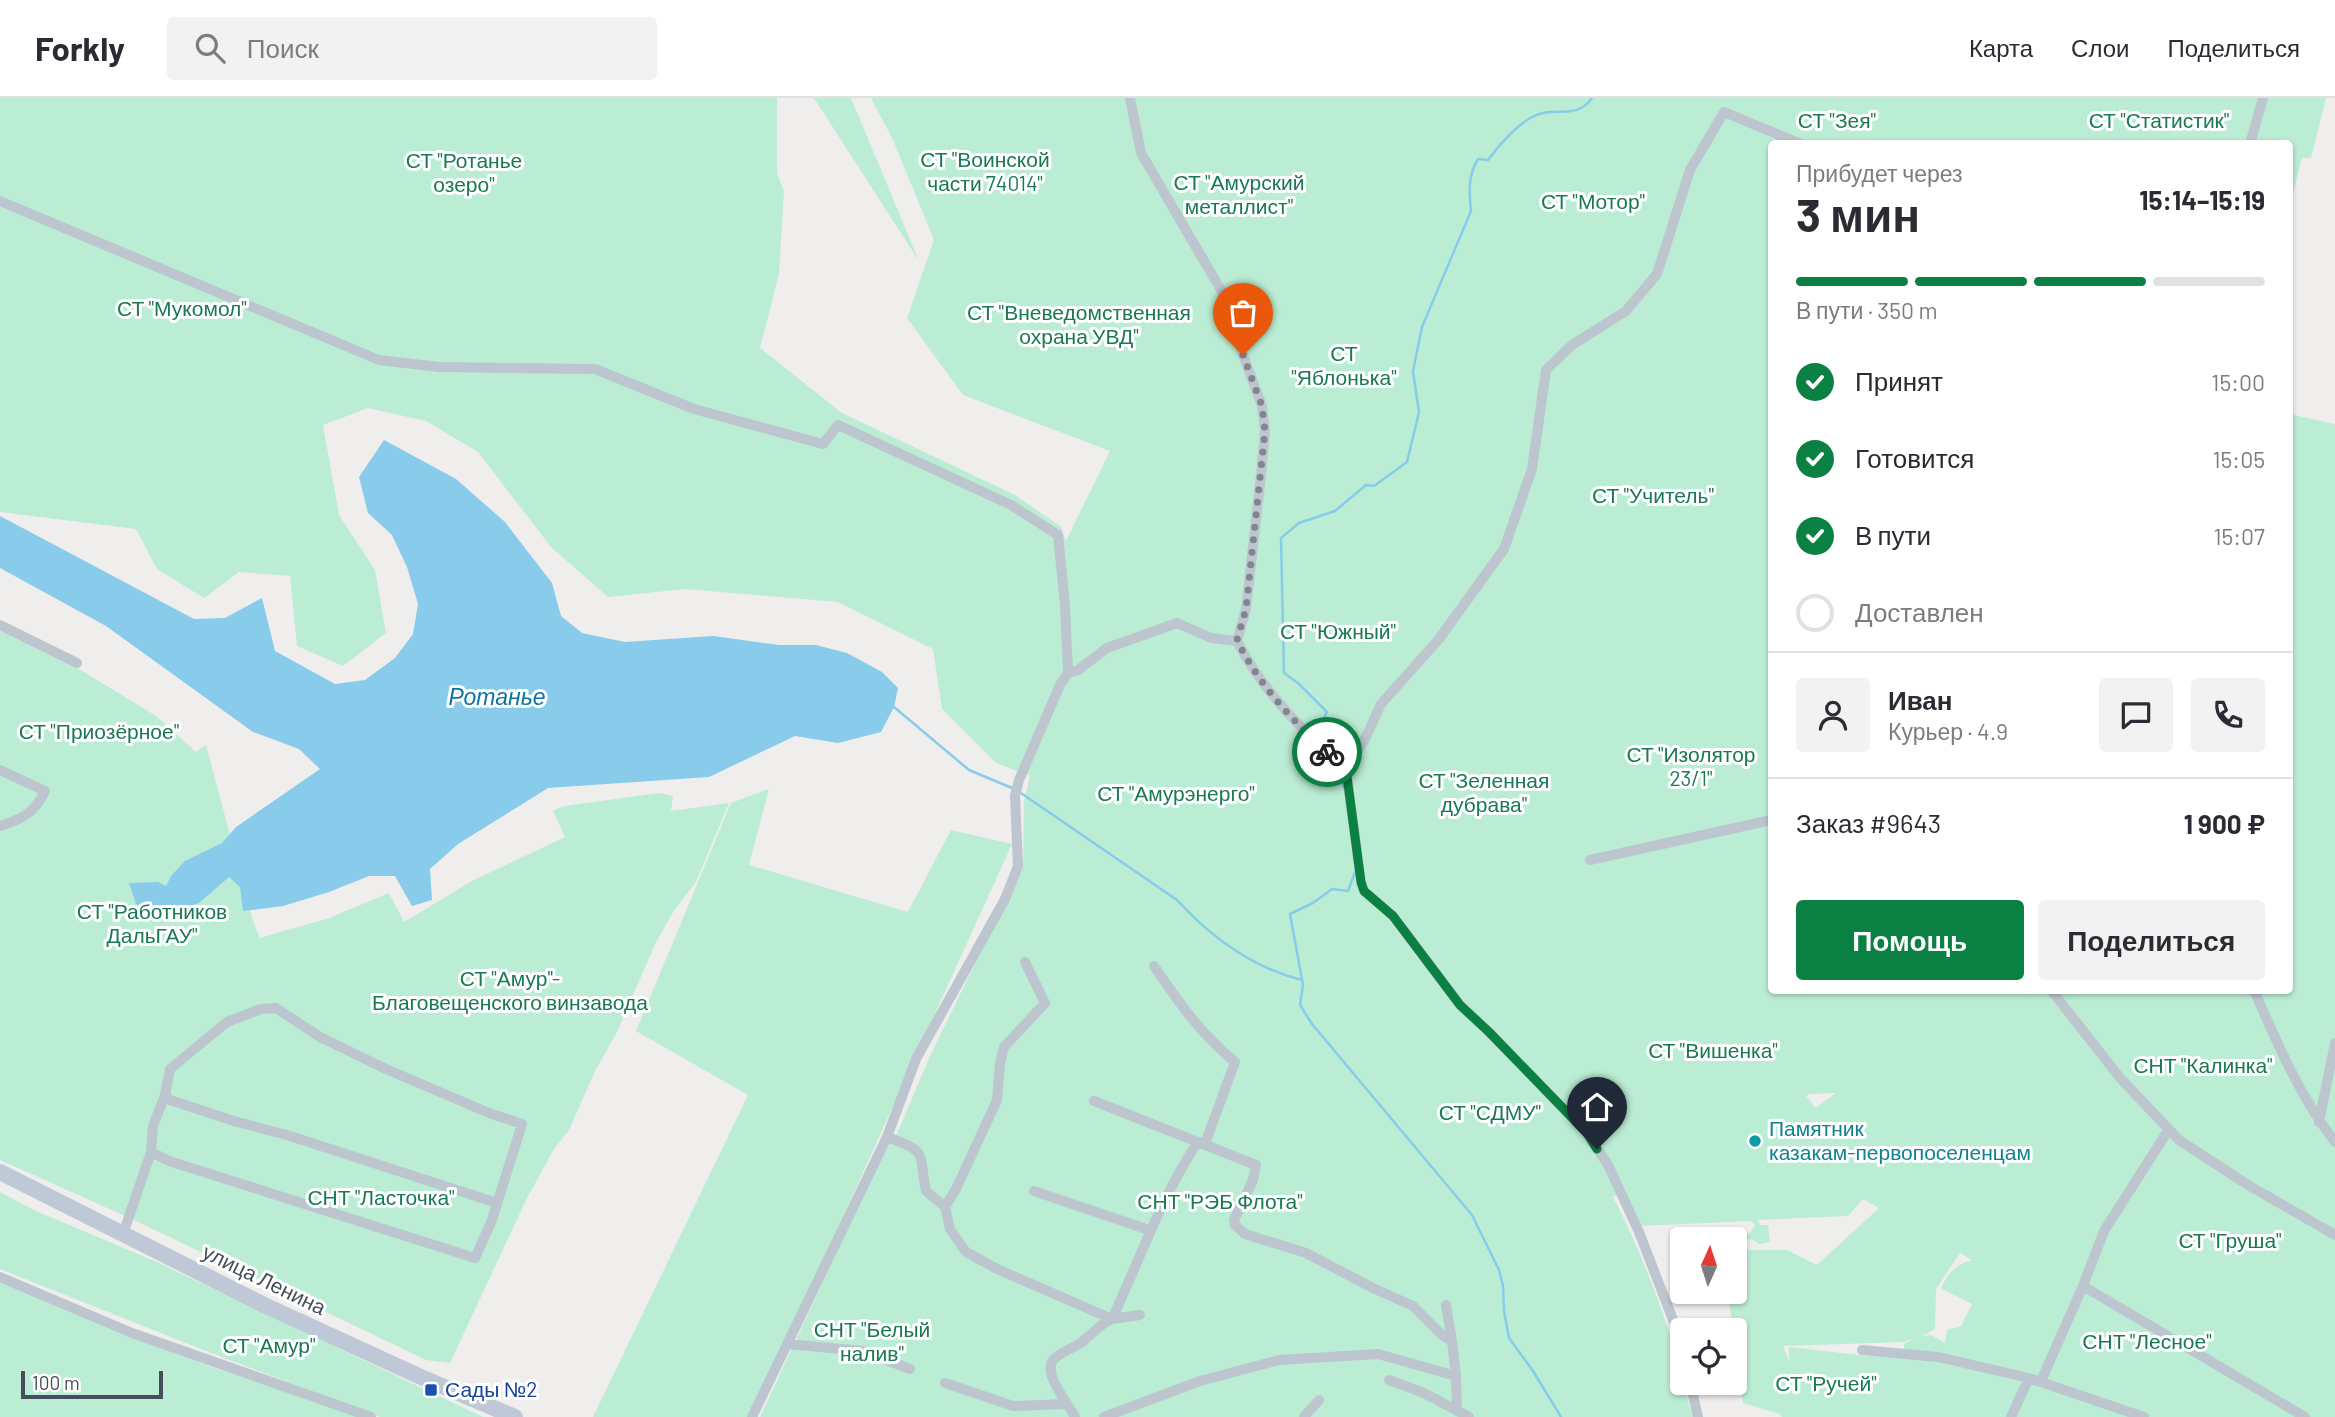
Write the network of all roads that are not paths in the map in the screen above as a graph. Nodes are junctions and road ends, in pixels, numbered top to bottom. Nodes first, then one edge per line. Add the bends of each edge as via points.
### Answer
1 (1130, 98) edge
2 (2263, 98) edge
3 (1791, 140) edge
4 (2251, 140) edge
5 (0, 201) edge
6 (0, 625) edge
7 (1237, 640) junction
8 (78, 663) dead end
9 (1068, 673) junction
10 (1346, 769) junction
11 (0, 770) edge
12 (1768, 821) edge
13 (0, 826) edge
14 (1590, 860) dead end
15 (1025, 962) dead end
16 (1154, 966) dead end
17 (2055, 994) edge
18 (2256, 994) edge
19 (2335, 1043) edge
20 (165, 1095) junction
21 (1094, 1101) dead end
22 (2319, 1122) junction
23 (2169, 1129) junction
24 (887, 1137) junction
25 (2335, 1142) edge
26 (1197, 1143) junction
27 (150, 1152) junction
28 (0, 1172) edge
29 (1034, 1191) dead end
30 (497, 1203) junction
31 (945, 1207) junction
32 (1149, 1230) junction
33 (122, 1234) junction
34 (2335, 1235) edge
35 (0, 1277) edge
36 (2083, 1286) junction
37 (1446, 1305) dead end
38 (1140, 1315) dead end
39 (1672, 1318) edge
40 (1112, 1319) junction
41 (1452, 1341) junction
42 (787, 1344) junction
43 (1862, 1350) dead end
44 (911, 1369) dead end
45 (1457, 1376) junction
46 (2029, 1378) junction
47 (1389, 1380) dead end
48 (2041, 1381) junction
49 (945, 1383) dead end
50 (1693, 1395) edge
51 (1319, 1401) dead end
52 (1067, 1404) junction
53 (1458, 1410) junction
54 (371, 1417) edge
55 (515, 1417) edge
56 (752, 1417) edge
57 (1075, 1417) edge
58 (1104, 1417) edge
59 (1304, 1417) edge
60 (1469, 1417) edge
61 (1698, 1417) edge
62 (2011, 1417) edge
63 (2144, 1417) edge
64 (2305, 1417) edge

1 - 7 street via 1141,153 1228,302 1262,406 1261,475 1246,609
2 - 4 street
3 - 10 street via 1724,112 1690,170 1657,274 1626,311 1572,345 1546,370 1532,469 1504,549 1439,639 1381,704
5 - 9 street via 379,360 439,367 595,369 694,409 823,444 838,425 1011,505 1058,535
6 - 8 street
7 - 9 street via 1211,638 1177,623 1107,648
7 - 10 street via 1278,704
9 - 24 street via 1018,783 1018,866 1005,899 916,1059
10 - 39 street via 1364,891 1393,916 1460,1005 1587,1133 1639,1232
11 - 13 street via 45,791 38,806
12 - 14 street
15 - 31 street via 1045,1003 1004,1047 997,1100
16 - 26 street via 1209,1041 1235,1062 1206,1141
17 - 23 street via 2121,1079
18 - 22 street
19 - 22 street
20 - 27 street via 153,1126
20 - 30 street
20 - 30 street via 170,1069 227,1022 276,1008 320,1037 386,1069 522,1124
21 - 26 street
22 - 25 street
23 - 34 street via 2248,1185
23 - 36 street via 2105,1231
24 - 31 street via 922,1154 926,1191
24 - 42 street
26 - 32 street
26 - 41 street via 1256,1164 1234,1220 1245,1234 1306,1253 1413,1306
27 - 30 street via 475,1258
27 - 33 street
28 - 33 street, улица Ленина
29 - 32 street
31 - 40 street via 950,1229 965,1252
32 - 40 street
33 - 55 street, улица Ленина via 264,1305
35 - 54 street via 132,1333
36 - 48 street
36 - 64 street
37 - 41 street
38 - 40 street
40 - 52 street via 1051,1363 1055,1384
41 - 45 street
42 - 44 street via 863,1351
42 - 56 street
43 - 46 street via 1938,1357
45 - 53 street
45 - 58 street via 1378,1354 1279,1360 1200,1381
46 - 48 street
46 - 62 street
47 - 53 street
48 - 63 street
49 - 52 street via 1013,1406
50 - 61 street
51 - 59 street
52 - 57 street
53 - 60 street

